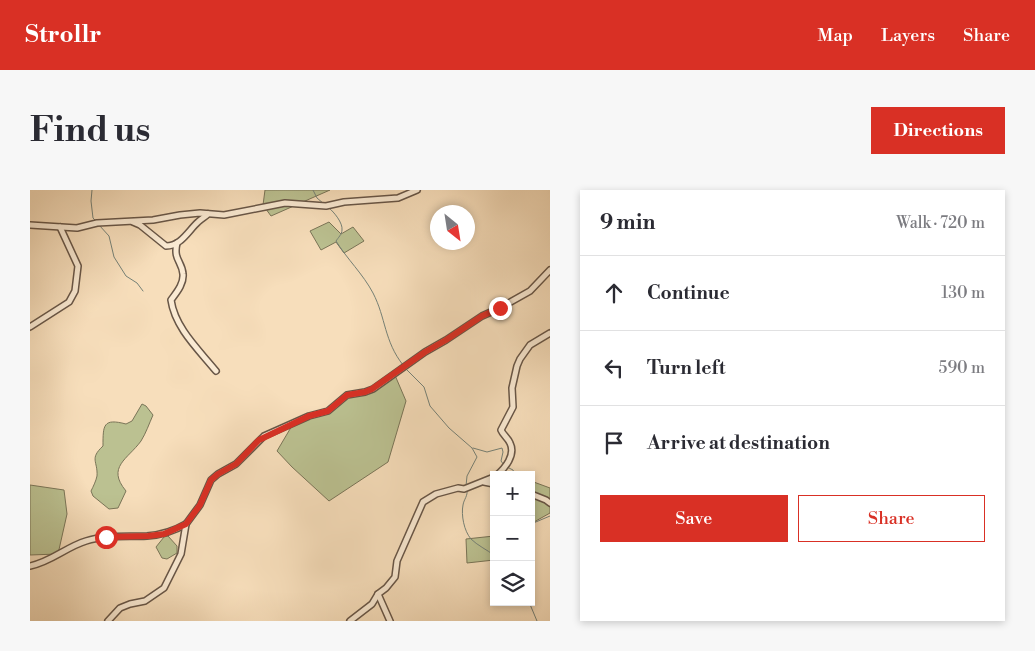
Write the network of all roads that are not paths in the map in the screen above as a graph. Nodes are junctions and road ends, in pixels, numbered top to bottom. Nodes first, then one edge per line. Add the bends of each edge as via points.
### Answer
1 (417, 190) edge
2 (208, 214) junction
3 (130, 220) junction
4 (30, 225) edge
5 (60, 227) junction
6 (177, 243) junction
7 (550, 270) edge
8 (30, 327) edge
9 (550, 333) edge
10 (216, 371) dead end
11 (501, 471) edge
12 (490, 479) edge
13 (484, 482) junction
14 (490, 483) edge
15 (535, 496) edge
16 (550, 503) edge
17 (186, 524) junction
18 (30, 566) edge
19 (378, 594) junction
20 (108, 621) edge
21 (350, 621) edge
22 (390, 621) edge

1 - 2 street via 393,199 326,206 285,203 228,214
2 - 3 street
2 - 6 street
3 - 5 street via 77,228
3 - 6 street via 166,246
4 - 5 street
5 - 8 street via 78,266 75,291 69,302
6 - 10 street via 175,252 183,276 171,300 172,308 188,337
7 - 17 street via 530,291 482,316 378,386 347,395 328,411 264,436 236,464 211,480 200,505
9 - 11 street via 530,345 517,366 512,388 513,407 500,430 512,452
12 - 13 street
13 - 14 street
13 - 19 street via 436,494 423,502 397,561 395,577
15 - 16 street
17 - 18 street via 164,534 86,540 50,560
17 - 20 street via 181,554 164,588 145,602 120,608
19 - 21 street via 372,604
19 - 22 street

